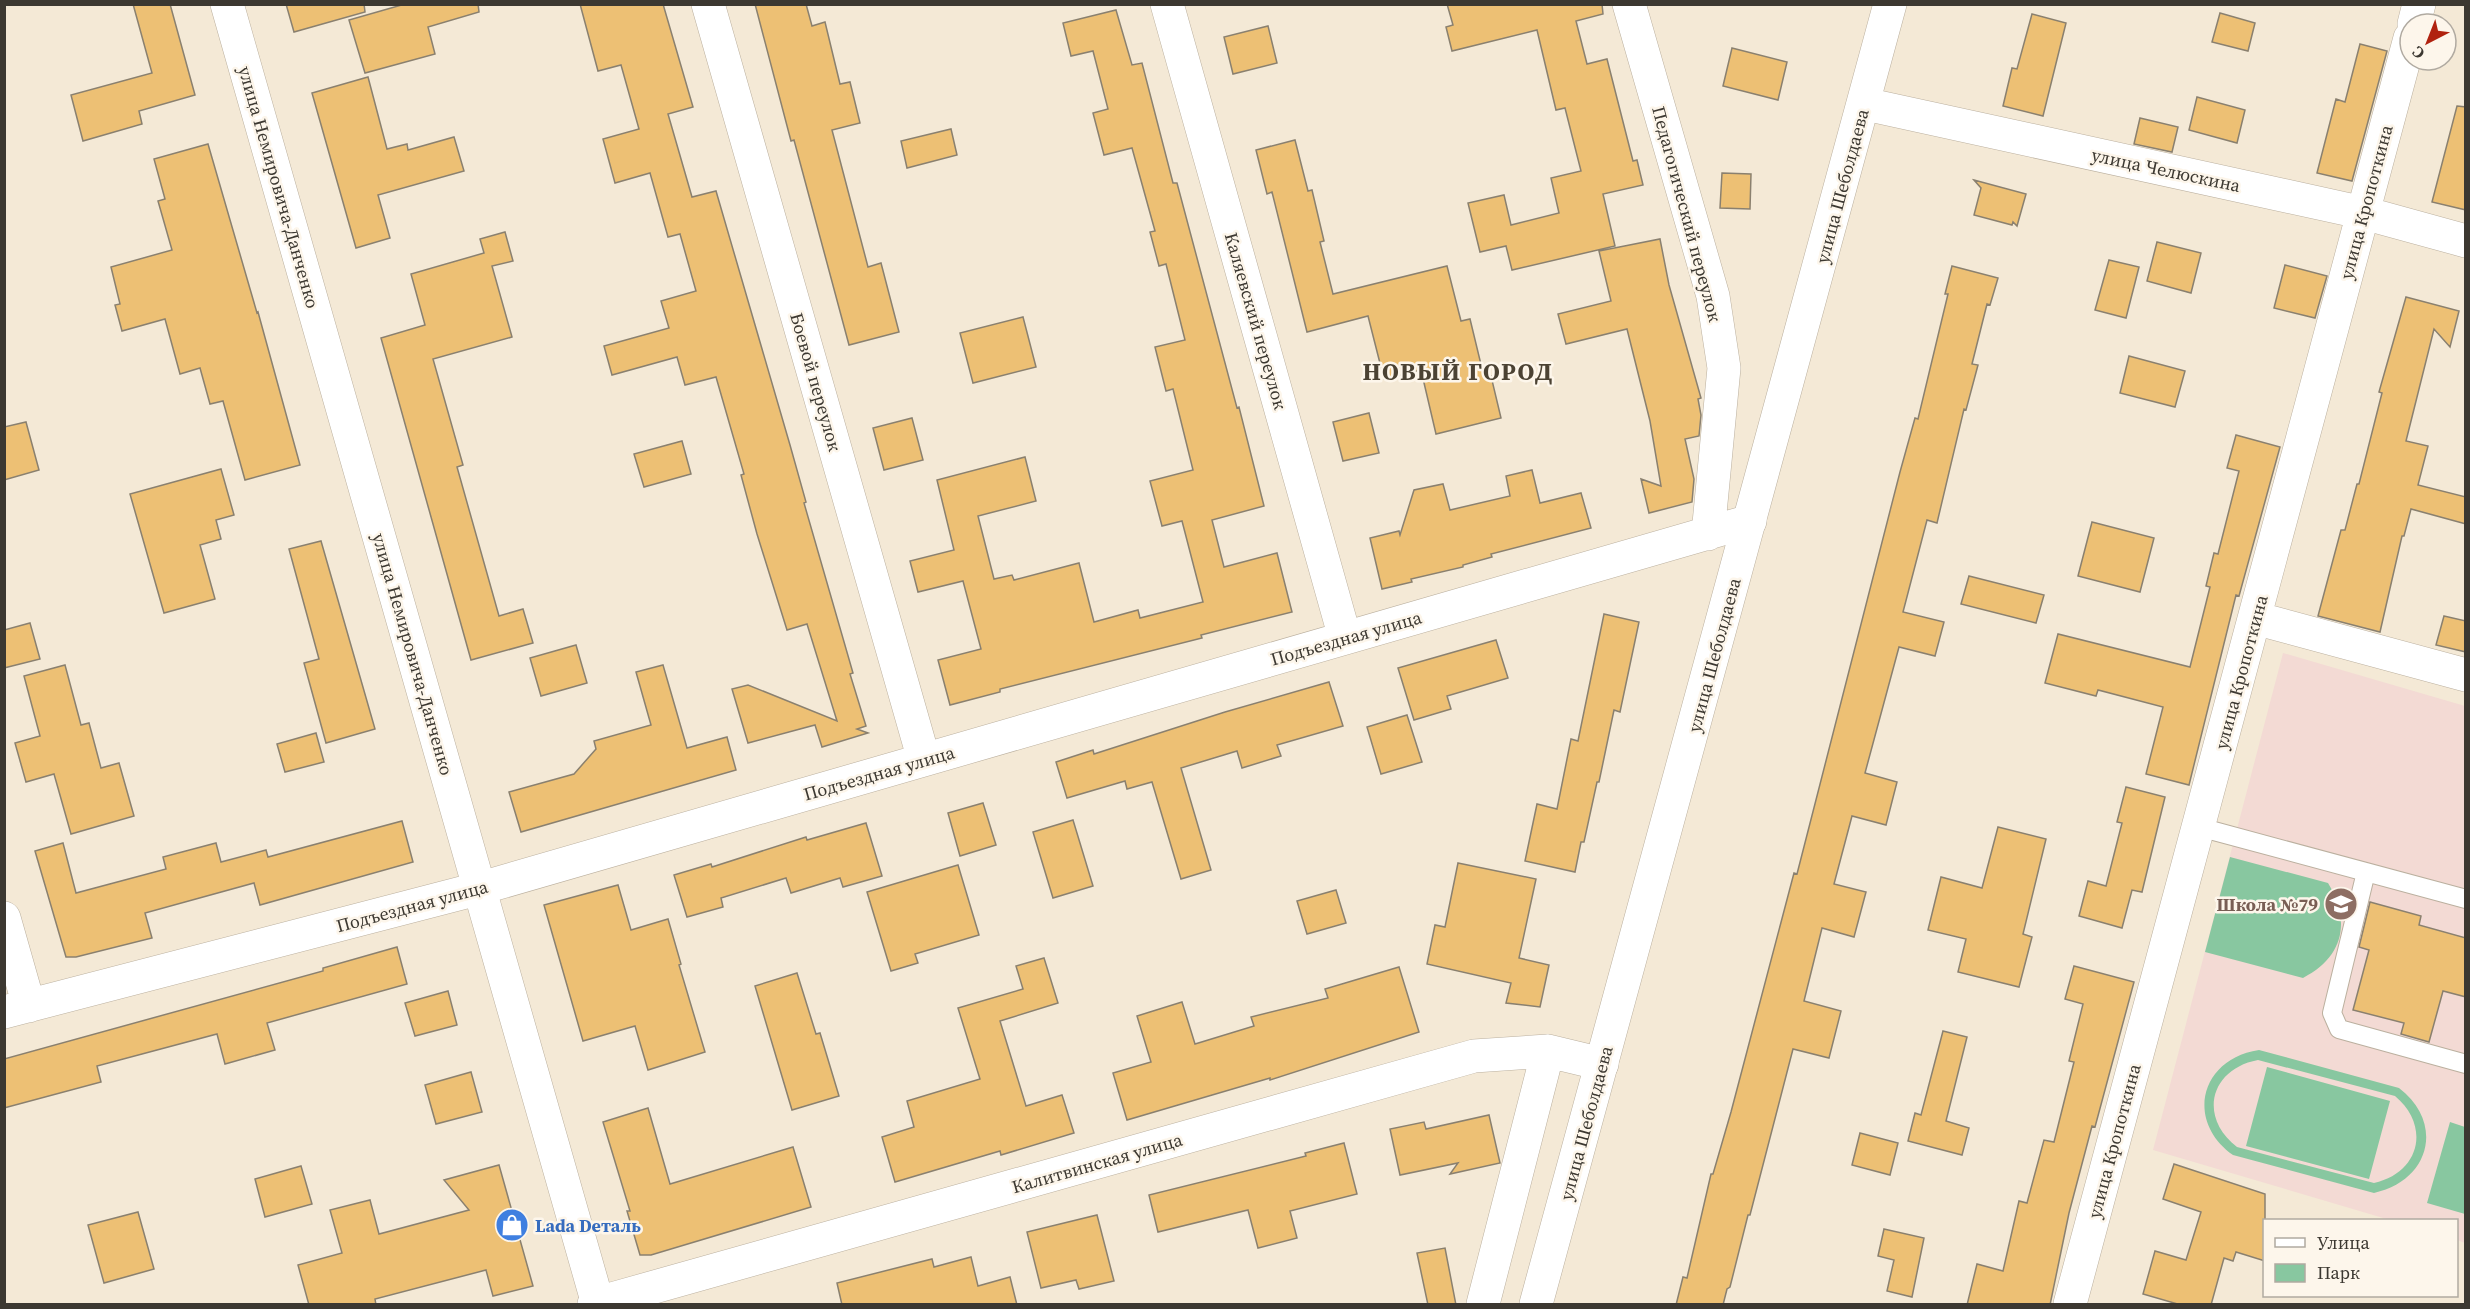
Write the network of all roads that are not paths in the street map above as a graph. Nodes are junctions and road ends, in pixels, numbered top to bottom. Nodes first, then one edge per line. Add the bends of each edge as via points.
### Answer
1 (227, 4) edge
2 (708, 4) edge
3 (1167, 4) edge
4 (1629, 4) edge
5 (1890, 4) edge
6 (2401, 72) edge
7 (1864, 104) junction
8 (2364, 213) junction
9 (2466, 241) edge
10 (1750, 522) junction
11 (1708, 534) junction
12 (2255, 618) junction
13 (1345, 638) junction
14 (2466, 675) edge
15 (924, 760) junction
16 (2199, 827) junction
17 (2366, 872) junction
18 (481, 888) junction
19 (2466, 899) edge
20 (4, 918) edge
21 (17, 1009) edge
22 (1548, 1051) junction
23 (1602, 1064) junction
24 (2466, 1064) edge
25 (597, 1304) edge
26 (1483, 1305) edge
27 (1536, 1305) edge
28 (2070, 1305) edge

1 - 18 street, улица Немировича-Данченко
2 - 15 street, Боевой переулок
3 - 13 street, Каляевский переулок
4 - 11 street, Педагогический переулок via 1713,296 1724,368
5 - 7 street, улица Шеболдаева
6 - 8 street, улица Кропоткина
7 - 8 street, улица Челюскина
7 - 10 street, улица Шеболдаева
8 - 9 street, улица Челюскина
8 - 12 street, улица Кропоткина
10 - 11 street, Подъездная улица
10 - 23 street, улица Шеболдаева
11 - 13 street, Подъездная улица
12 - 14 street
12 - 16 street, улица Кропоткина
13 - 15 street, Подъездная улица
15 - 18 street, Подъездная улица
16 - 17 lane
16 - 28 street, улица Кропоткина
17 - 19 lane
17 - 24 lane via 2331,1013 2339,1029
18 - 21 street, Подъездная улица
18 - 25 street, улица Немировича-Данченко
20 - 21 street
22 - 23 street, Калитвинская улица
22 - 25 street, Калитвинская улица via 1474,1056
22 - 26 street
23 - 27 street, улица Шеболдаева

